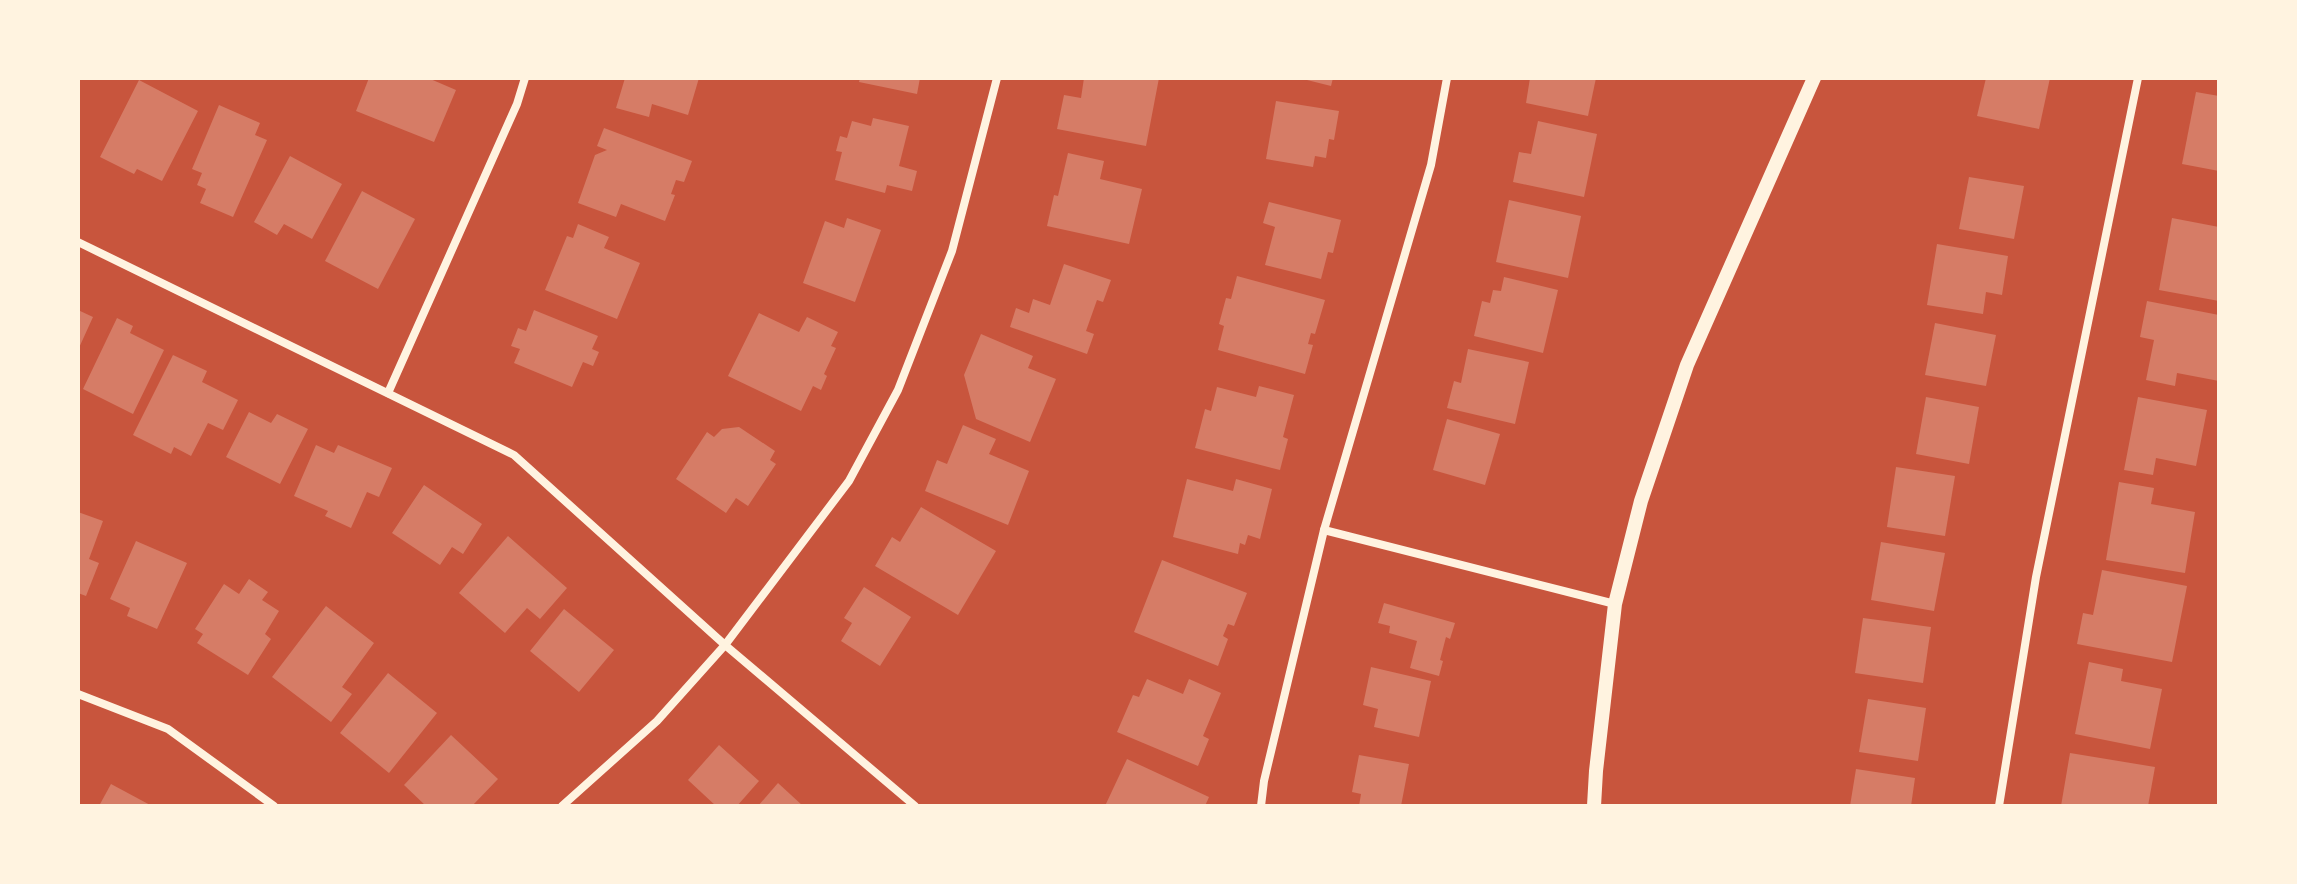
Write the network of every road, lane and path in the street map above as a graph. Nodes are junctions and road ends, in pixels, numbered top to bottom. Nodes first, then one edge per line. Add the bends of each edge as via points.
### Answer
1 (525, 78) edge
2 (997, 78) edge
3 (1447, 78) edge
4 (1814, 78) edge
5 (2138, 78) edge
6 (78, 242) edge
7 (388, 393) junction
8 (1324, 530) junction
9 (1615, 604) junction
10 (725, 645) junction
11 (78, 694) edge
12 (274, 806) edge
13 (562, 806) edge
14 (915, 806) edge
15 (1261, 806) edge
16 (1594, 806) edge
17 (1999, 806) edge

1 - 7 street
2 - 10 street via 952,251 898,390 849,481
3 - 8 street via 1431,165
4 - 9 street via 1687,365 1641,501
5 - 17 street via 2036,577
6 - 7 street
7 - 10 street via 514,455
8 - 9 street
8 - 15 street
9 - 16 street
10 - 13 street via 657,721
10 - 14 street
11 - 12 street via 168,729

